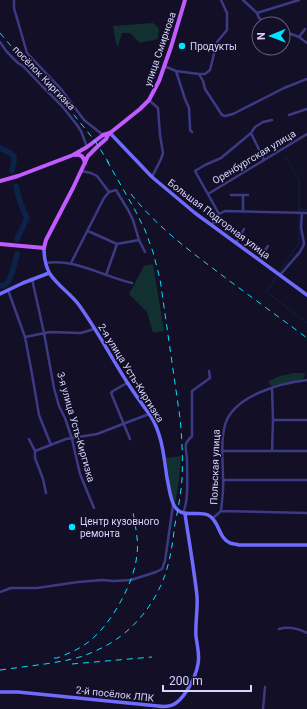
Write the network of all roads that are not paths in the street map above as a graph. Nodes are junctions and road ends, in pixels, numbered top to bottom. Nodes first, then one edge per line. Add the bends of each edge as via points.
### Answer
1 (14, 0) edge
2 (185, 0) edge
3 (222, 0) edge
4 (243, 0) edge
5 (299, 0) edge
6 (257, 13) junction
7 (258, 16) edge
8 (305, 29) dead end
9 (291, 34) edge
10 (299, 37) junction
11 (0, 42) edge
12 (307, 43) edge
13 (164, 66) junction
14 (176, 71) junction
15 (199, 74) junction
16 (307, 79) edge
17 (149, 100) junction
18 (307, 109) edge
19 (289, 116) dead end
20 (272, 120) dead end
21 (192, 132) dead end
22 (110, 133) junction
23 (250, 133) junction
24 (307, 134) edge
25 (103, 135) junction
26 (87, 147) junction
27 (73, 155) junction
28 (264, 160) junction
29 (84, 163) junction
30 (81, 171) junction
31 (152, 177) junction
32 (0, 181) edge
33 (109, 192) junction
34 (208, 194) junction
35 (231, 195) dead end
36 (248, 195) dead end
37 (243, 196) junction
38 (243, 212) junction
39 (302, 213) junction
40 (307, 213) edge
41 (219, 214) junction
42 (212, 225) junction
43 (244, 229) dead end
44 (88, 231) junction
45 (303, 235) junction
46 (307, 235) edge
47 (139, 240) junction
48 (236, 243) junction
49 (0, 244) edge
50 (117, 244) junction
51 (268, 246) dead end
52 (44, 248) junction
53 (145, 252) dead end
54 (259, 259) junction
55 (46, 263) junction
56 (71, 263) junction
57 (49, 273) junction
58 (106, 275) junction
59 (280, 275) junction
60 (32, 279) junction
61 (132, 283) dead end
62 (8, 290) junction
63 (0, 294) edge
64 (307, 295) edge
65 (94, 329) junction
66 (44, 333) junction
67 (25, 337) junction
68 (209, 371) dead end
69 (307, 380) edge
70 (127, 383) junction
71 (272, 388) junction
72 (149, 414) junction
73 (273, 420) junction
74 (307, 420) edge
75 (124, 424) junction
76 (29, 439) dead end
77 (72, 439) junction
78 (130, 439) dead end
79 (50, 445) junction
80 (222, 450) junction
81 (35, 451) junction
82 (272, 451) junction
83 (307, 451) edge
84 (223, 480) junction
85 (307, 480) edge
86 (46, 492) dead end
87 (173, 505) junction
88 (94, 508) dead end
89 (221, 511) junction
90 (307, 512) edge
91 (184, 514) junction
92 (214, 520) junction
93 (307, 545) edge
94 (0, 592) edge
95 (279, 629) dead end
96 (307, 633) edge
97 (266, 687) dead end
98 (0, 692) edge
99 (263, 709) edge

1 - 25 street via 27,53 61,89 84,120
2 - 13 main road, улица Смирнова
3 - 15 street via 227,13 226,30 217,42 210,70
4 - 6 street
5 - 6 street
6 - 7 street
8 - 10 street
9 - 10 street
10 - 12 street
11 - 26 street, посёлок Киргизка via 62,106 81,131
13 - 14 street
13 - 17 main road, улица Смирнова
14 - 15 street
14 - 21 street via 189,108
15 - 16 street via 205,89 225,116
17 - 22 main road, улица Смирнова
17 - 31 street via 158,108 163,153
18 - 19 street
20 - 23 street via 263,122
22 - 25 main road
22 - 29 main road
22 - 31 main road, Большая Подгорная улица
23 - 28 street
23 - 34 street via 220,158 195,172
24 - 28 street, Оренбургская улица
25 - 26 main road
26 - 27 main road
27 - 29 main road via 80,155
27 - 32 main road
28 - 34 street, Оренбургская улица
29 - 30 main road
30 - 33 street via 97,176
30 - 52 main road
31 - 42 main road, Большая Подгорная улица
33 - 44 street
33 - 47 street via 116,190 133,220
34 - 41 street
35 - 37 street
36 - 37 street
37 - 38 street
38 - 39 street
38 - 41 street via 228,211
39 - 40 street
39 - 45 street
41 - 42 street
42 - 48 main road, Большая Подгорная улица
43 - 48 street
44 - 50 street
44 - 56 street
45 - 46 street
45 - 59 street via 304,244 300,252
47 - 50 street
47 - 53 street
48 - 54 main road, Большая Подгорная улица
49 - 52 main road
50 - 58 street
51 - 54 street
52 - 55 main road
54 - 59 main road, Большая Подгорная улица
55 - 56 street
55 - 57 main road
56 - 58 street
57 - 60 main road
57 - 65 main road, 2-я улица Усть-Киргизка via 76,301
58 - 61 street
59 - 64 main road, Большая Подгорная улица
60 - 62 main road
60 - 66 street, 3-я улица Усть-Киргизка
62 - 63 main road
62 - 67 street
65 - 66 street via 81,333
65 - 70 main road, 2-я улица Усть-Киргизка
66 - 67 street
66 - 77 street, 3-я улица Усть-Киргизка via 54,388
67 - 79 street via 39,415
68 - 91 street via 210,378 192,391 192,436 186,445
69 - 71 street, Польская улица
70 - 72 main road, 2-я улица Усть-Киргизка
70 - 75 street via 111,393
71 - 73 street
71 - 80 street, Польская улица via 240,404 230,415 222,437
72 - 75 street
72 - 87 main road, 2-я улица Усть-Киргизка via 160,437
73 - 74 street
73 - 82 street
75 - 77 street via 97,434
75 - 78 street
76 - 81 street
77 - 79 street
77 - 88 street, 3-я улица Усть-Киргизка via 80,474
79 - 81 street
80 - 82 street
80 - 84 street, Польская улица
81 - 86 street
82 - 83 street
84 - 85 street
84 - 89 street, Польская улица
87 - 91 main road
87 - 94 street, 2-я улица Усть-Киргизка via 165,561 162,568 156,572 131,580 12,588
89 - 90 street
89 - 92 street
91 - 92 main road via 202,514
91 - 98 main road, 2-й посёлок ЛПК via 197,596 196,638 199,652 195,673 177,702 165,707
92 - 93 main road via 222,536 230,543
95 - 96 street via 288,627
97 - 99 street

